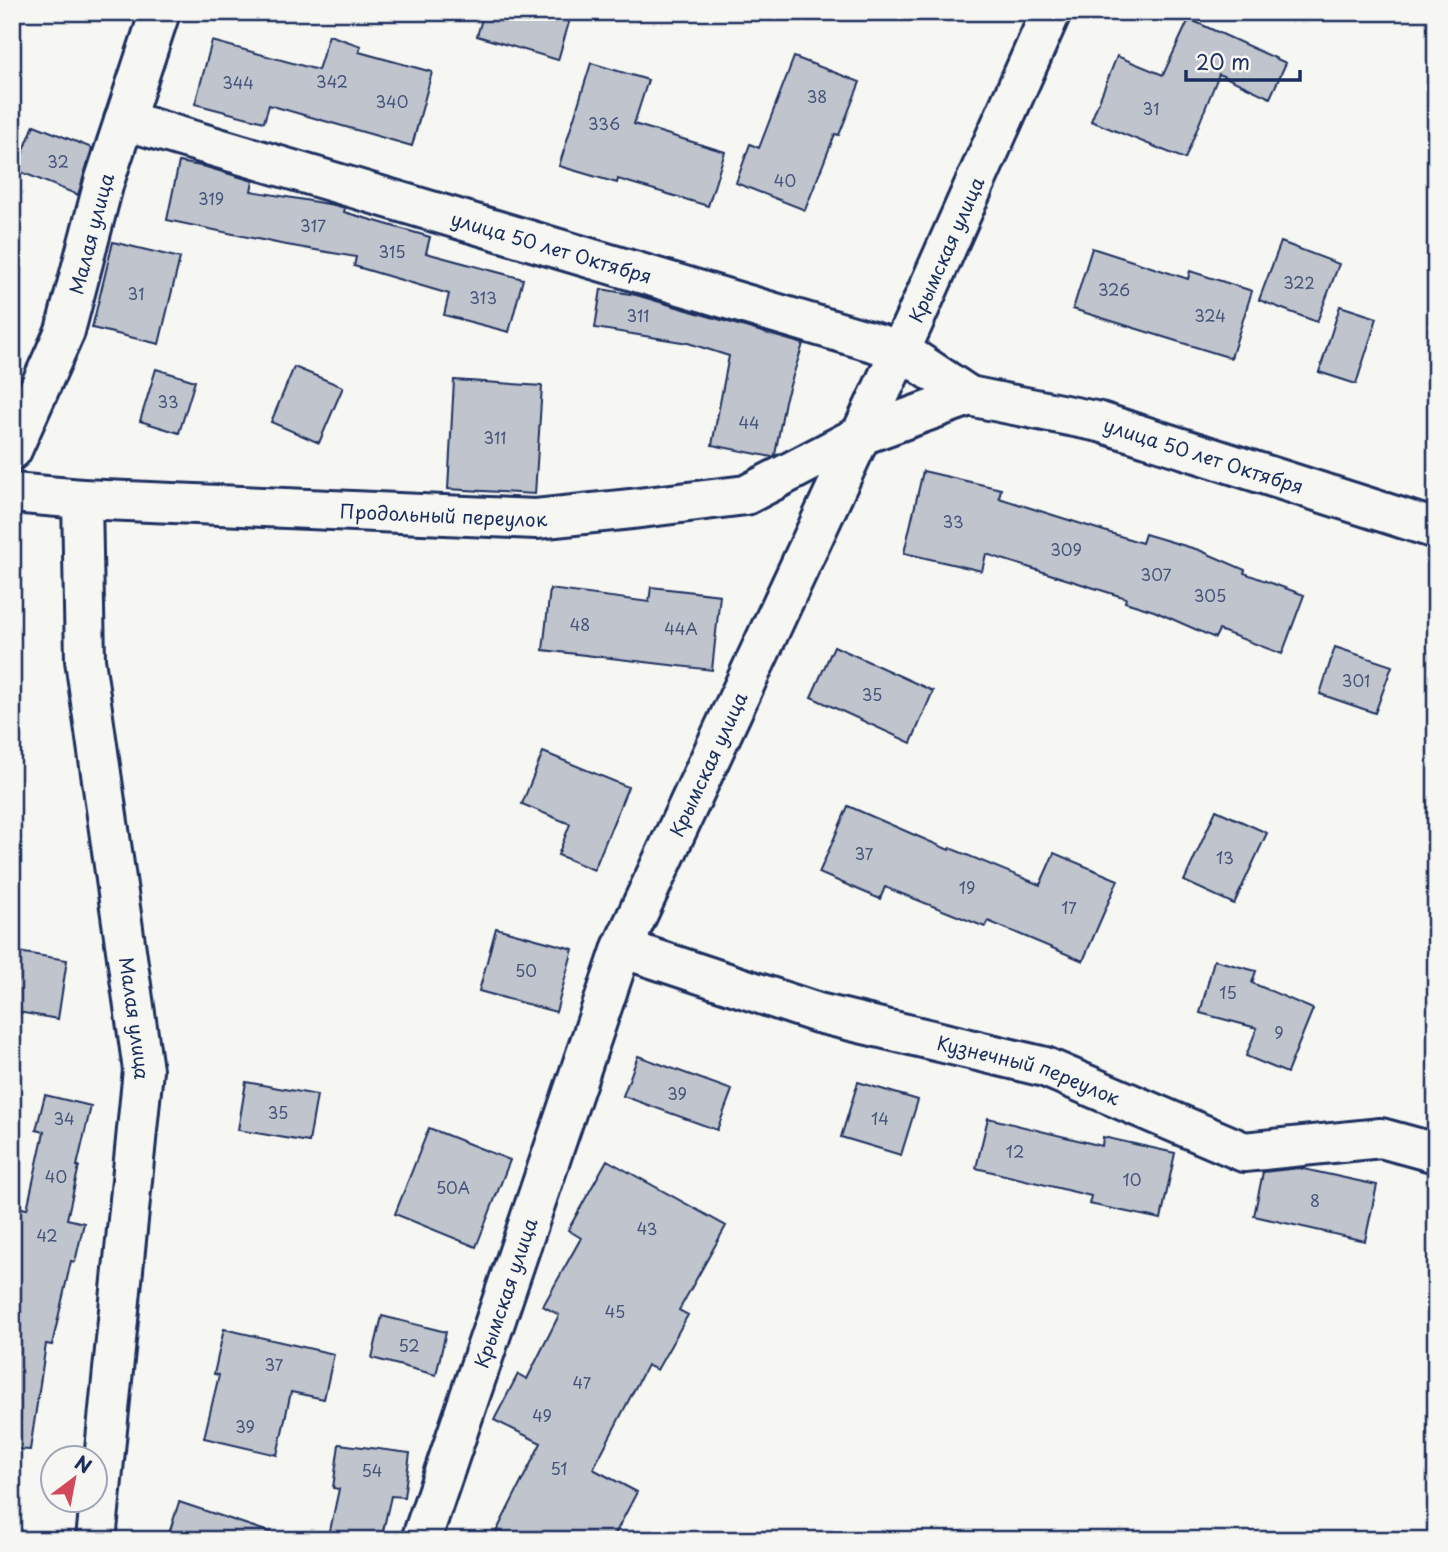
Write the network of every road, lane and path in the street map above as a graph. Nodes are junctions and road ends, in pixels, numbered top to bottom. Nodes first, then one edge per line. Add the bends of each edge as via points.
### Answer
1 (160, 12) edge
2 (1051, 12) edge
3 (124, 120) junction
4 (900, 350) junction
5 (970, 396) junction
6 (859, 436) junction
7 (12, 450) edge
8 (12, 493) edge
9 (82, 499) junction
10 (1436, 529) edge
11 (622, 948) junction
12 (1436, 1153) edge
13 (96, 1540) edge
14 (421, 1540) edge

1 - 3 street, Малая улица
2 - 4 street, Крымская улица
3 - 4 street, улица 50 лет Октября
3 - 7 street, Малая улица via 65,331
4 - 5 street, улица 50 лет Октября
4 - 6 street, Крымская улица
5 - 6 street
5 - 10 street, улица 50 лет Октября via 1100,422
6 - 9 street, Продольный переулок via 746,495 536,520
6 - 11 street, Крымская улица
8 - 9 street, Продольный переулок
9 - 13 street, Малая улица via 85,660 143,1070
11 - 12 street, Кузнечный переулок via 818,1013 1045,1067 1244,1152 1381,1138
11 - 14 street, Крымская улица

